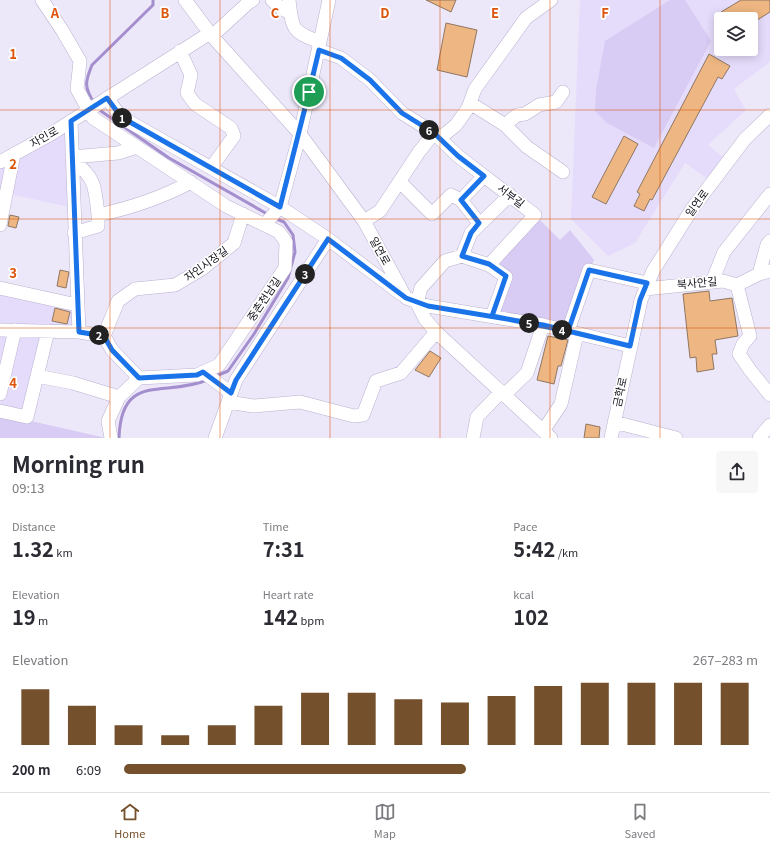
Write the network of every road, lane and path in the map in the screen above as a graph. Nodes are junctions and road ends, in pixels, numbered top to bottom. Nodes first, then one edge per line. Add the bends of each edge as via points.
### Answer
1 (42, 0) edge
2 (185, 0) edge
3 (253, 0) edge
4 (272, 0) edge
5 (329, 0) edge
6 (532, 0) edge
7 (551, 0) edge
8 (289, 6) edge
9 (526, 18) junction
10 (211, 35) junction
11 (319, 46) junction
12 (180, 52) junction
13 (563, 92) dead end
14 (107, 98) junction
15 (470, 103) junction
16 (87, 109) junction
17 (770, 115) edge
18 (71, 121) junction
19 (505, 125) junction
20 (300, 134) junction
21 (437, 136) junction
22 (137, 147) junction
23 (14, 154) junction
24 (72, 158) junction
25 (0, 162) edge
26 (210, 168) junction
27 (563, 172) dead end
28 (484, 176) junction
29 (190, 182) junction
30 (400, 182) junction
31 (770, 194) edge
32 (510, 195) junction
33 (461, 200) junction
34 (280, 207) junction
35 (243, 214) junction
36 (98, 216) junction
37 (364, 221) junction
38 (479, 223) junction
39 (0, 224) edge
40 (265, 224) junction
41 (74, 233) junction
42 (328, 239) junction
43 (770, 241) edge
44 (462, 256) junction
45 (489, 264) junction
46 (764, 273) edge
47 (712, 282) junction
48 (737, 285) junction
49 (646, 286) junction
50 (0, 288) edge
51 (411, 300) junction
52 (77, 305) junction
53 (492, 316) junction
54 (543, 325) junction
55 (0, 330) edge
56 (15, 330) junction
57 (48, 331) junction
58 (79, 332) junction
59 (436, 332) junction
60 (573, 333) junction
61 (104, 336) junction
62 (630, 346) junction
63 (203, 372) junction
64 (37, 376) junction
65 (139, 378) junction
66 (0, 394) edge
67 (502, 394) junction
68 (770, 395) edge
69 (119, 397) junction
70 (230, 397) junction
71 (0, 411) edge
72 (614, 422) junction
73 (770, 425) edge
74 (547, 435) edge
75 (111, 438) edge
76 (216, 438) edge
77 (473, 438) edge
78 (611, 438) edge
79 (676, 438) edge
80 (759, 438) edge

1 - 16 street, 중촌천남길 via 80,61 77,89
2 - 10 street, 일연로
3 - 10 street, 자인로
4 - 8 street via 286,11
5 - 11 street
6 - 9 street
7 - 9 street
8 - 11 street, 서부길 via 294,29
9 - 15 street via 475,89
10 - 12 street, 자인로
10 - 20 street, 일연로
11 - 20 street
11 - 21 street, 서부길 via 341,58 370,80 402,113
12 - 14 street, 자인로
12 - 26 street via 190,75 187,93 194,104 231,128 234,136
13 - 19 street via 556,102 539,105 525,114 517,115
14 - 16 street, 자인로
14 - 26 street via 121,117
15 - 19 street
15 - 21 street via 456,125
16 - 18 street, 자인로
16 - 22 street, 중촌천남길 via 93,118
17 - 49 street, 일연로 via 745,139 692,209 653,270
18 - 23 street, 자인로
18 - 24 street
19 - 27 street via 527,147
20 - 34 street
20 - 37 street, 일연로
21 - 28 street, 서부길
21 - 30 street via 419,152
22 - 24 street via 118,153
22 - 29 street, 중촌천남길
23 - 25 street, 자인로
23 - 39 street
24 - 36 street via 85,170 94,185
24 - 41 street
26 - 34 street
28 - 32 street, 서부길
28 - 33 street
29 - 35 street, 중촌천남길
29 - 36 street via 165,195 124,210
30 - 33 street via 432,214 451,195
30 - 37 street via 380,211
31 - 47 street via 724,252
32 - 38 street
32 - 45 street, 서부길 via 535,215
33 - 38 street
34 - 40 street
34 - 42 street
35 - 40 street, 중촌천남길
35 - 61 street, 자인시장길 via 234,243 202,269 175,285 135,289 118,300
36 - 41 street via 98,226
37 - 51 street, 일연로
38 - 44 street via 471,233
40 - 63 street, 중촌천남길 via 279,232 286,242 285,268 219,364
41 - 52 street
42 - 51 street
42 - 70 street via 236,380
43 - 46 street via 767,244
44 - 45 street
44 - 51 street via 445,261
45 - 53 street via 506,276
46 - 48 street
47 - 48 street, 북사안길 via 723,281
47 - 49 street, 북사안길
48 - 68 street via 750,336 739,354
49 - 60 street, 북사안길 via 589,270
49 - 62 street, 일연로 via 640,300
50 - 52 street
51 - 53 street via 428,306
51 - 59 street, 일연로
52 - 58 street
53 - 54 street
54 - 60 street
54 - 67 street via 527,373
55 - 56 street
56 - 57 street
56 - 66 street
57 - 58 street
57 - 64 street
58 - 61 street
59 - 67 street, 일연로
59 - 70 street via 401,373 376,381 362,415 354,416 300,402 253,406
60 - 62 street
60 - 74 street via 561,404
61 - 65 street via 112,350
62 - 72 street, 금학로
63 - 65 street, 중촌천남길 via 197,375
63 - 70 street
64 - 69 street via 74,382
64 - 71 street via 27,417
65 - 69 street
67 - 74 street, 일연로
67 - 77 street via 477,417
69 - 75 street via 108,421
70 - 76 street
72 - 78 street, 금학로
72 - 79 street
73 - 80 street

